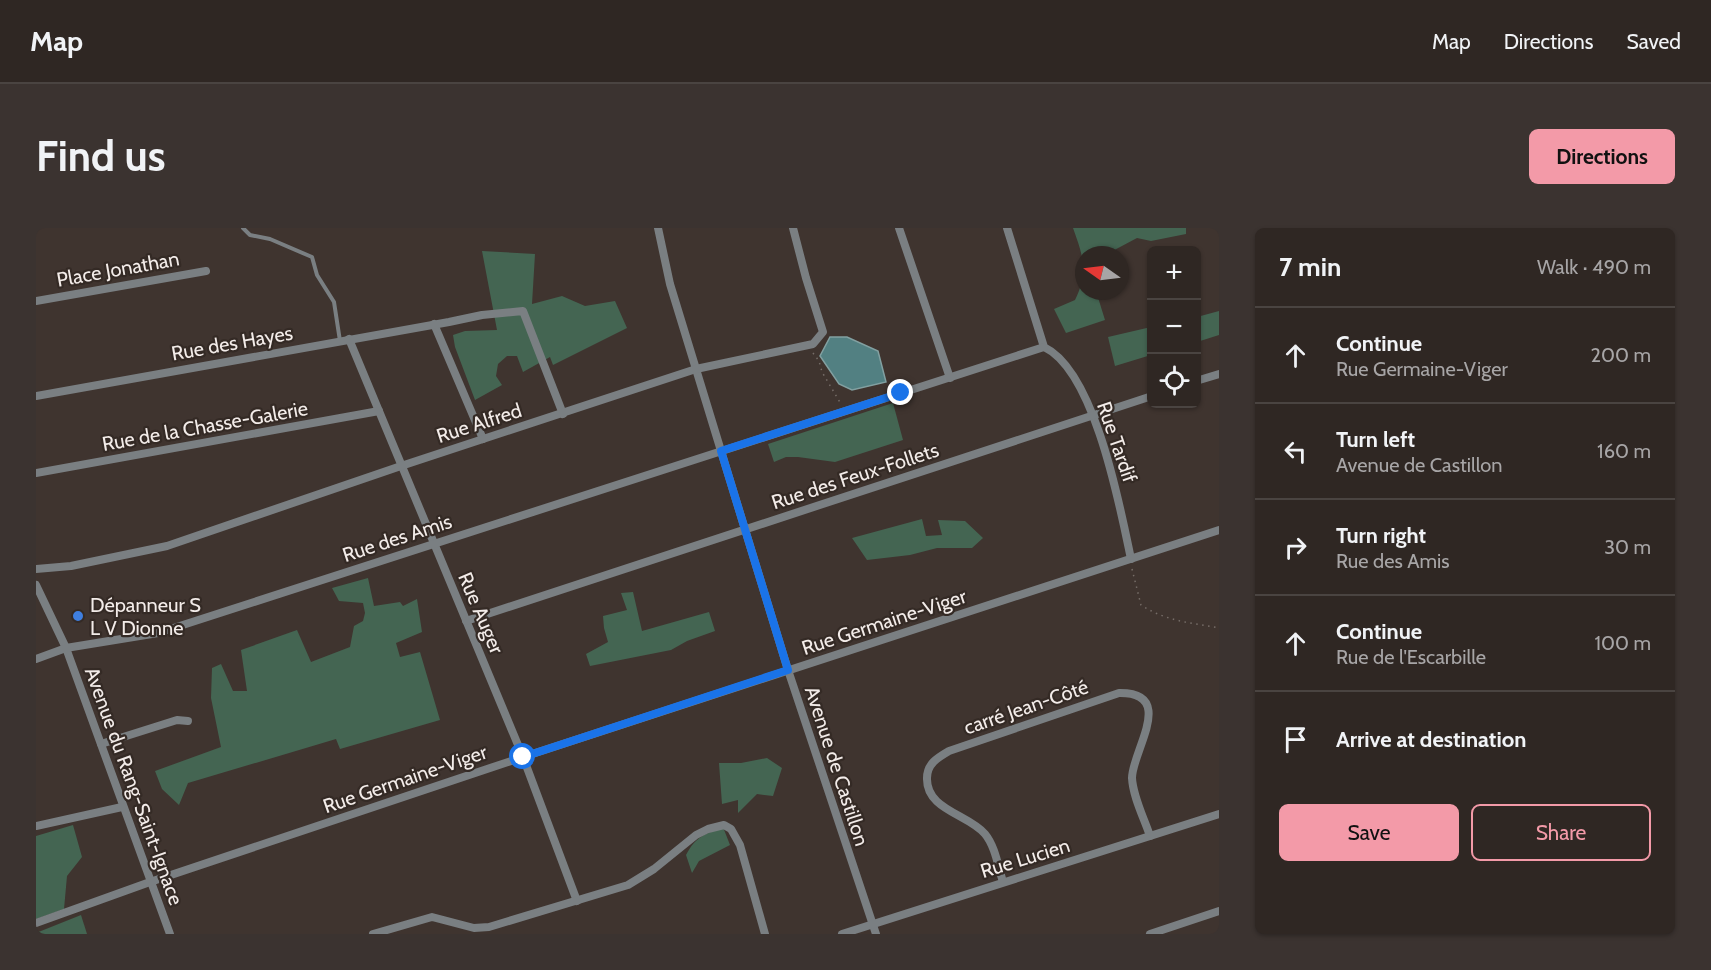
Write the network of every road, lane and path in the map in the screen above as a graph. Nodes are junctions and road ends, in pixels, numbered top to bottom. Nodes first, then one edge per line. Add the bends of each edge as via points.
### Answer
1 (243, 228) edge
2 (658, 228) edge
3 (794, 228) edge
4 (899, 228) edge
5 (1007, 228) edge
6 (206, 271) dead end
7 (36, 301) edge
8 (434, 324) junction
9 (344, 340) junction
10 (813, 344) junction
11 (1044, 347) junction
12 (696, 369) junction
13 (1219, 374) edge
14 (950, 378) junction
15 (1201, 380) edge
16 (36, 396) edge
17 (1147, 398) edge
18 (379, 411) junction
19 (847, 411) junction
20 (563, 414) junction
21 (1092, 416) junction
22 (483, 439) junction
23 (721, 451) junction
24 (401, 466) junction
25 (36, 472) edge
26 (745, 530) junction
27 (1219, 530) edge
28 (434, 544) junction
29 (1131, 559) junction
30 (36, 569) edge
31 (36, 585) edge
32 (466, 621) junction
33 (1219, 628) edge
34 (66, 648) junction
35 (36, 659) edge
36 (788, 670) junction
37 (188, 721) dead end
38 (101, 744) junction
39 (523, 757) junction
40 (122, 807) junction
41 (1219, 814) edge
42 (36, 826) edge
43 (1150, 836) junction
44 (150, 882) junction
45 (1003, 882) junction
46 (577, 901) junction
47 (1219, 911) edge
48 (36, 923) edge
49 (872, 924) junction
50 (170, 934) edge
51 (373, 934) edge
52 (765, 934) edge
53 (842, 934) edge
54 (876, 934) edge
55 (1150, 934) edge

1 - 9 lane via 250,235 312,257 317,275 334,302
2 - 12 street, Avenue de Castillon
3 - 10 street via 823,332
4 - 14 street
5 - 11 street
6 - 7 street, Place Jonathan
8 - 9 street, Rue des Hayes
8 - 20 street, Rue des Hayes via 523,311
8 - 22 street
9 - 16 street, Rue des Hayes
9 - 18 street, Rue Auger
10 - 12 street, Rue Alfred
10 - 19 path via 812,352 822,372
11 - 14 street, Rue des Amis
11 - 21 street, Rue Tardif via 1063,360
12 - 20 street, Rue Alfred
12 - 23 street, Avenue de Castillon
13 - 15 street
14 - 19 street, Rue des Amis
17 - 21 street, Rue des Feux-Follets
18 - 24 street, Rue Auger
18 - 25 street, Rue de la Chasse-Galerie
19 - 23 street, Rue des Amis
20 - 22 street, Rue Alfred
21 - 26 street, Rue des Feux-Follets
21 - 29 street, Rue Tardif via 1116,487
22 - 24 street, Rue Alfred
23 - 26 street, Avenue de Castillon
23 - 28 street, Rue des Amis
24 - 28 street, Rue Auger
24 - 30 street, Rue Alfred via 167,546 71,566
26 - 32 street, Rue des Feux-Follets
26 - 36 street, Avenue de Castillon
27 - 29 street, Rue Germaine-Viger
28 - 32 street, Rue Auger
28 - 34 street, Rue des Amis via 159,633
29 - 33 path via 1142,605 1169,619
29 - 36 street, Rue Germaine-Viger
31 - 34 street, Avenue du Rang-Saint-Ignace
32 - 39 street, Rue Auger
34 - 35 street, Rue des Amis
34 - 38 street, Avenue du Rang-Saint-Ignace
36 - 39 street, Rue Germaine-Viger
36 - 49 street, Avenue de Castillon
37 - 38 street via 177,720
38 - 40 street, Avenue du Rang-Saint-Ignace
39 - 44 street, Rue Germaine-Viger
39 - 46 street, Rue Auger
40 - 42 street
40 - 44 street, Avenue du Rang-Saint-Ignace
41 - 43 street, Rue Lucien
43 - 45 street, Rue Lucien
43 - 45 street, carré Jean-Côté via 1132,778 1147,731 1148,710 1136,695 1119,693 949,751 930,765 930,793 986,835
44 - 48 street, Rue Germaine-Viger
44 - 50 street, Avenue du Rang-Saint-Ignace
45 - 49 street, Rue Lucien
46 - 51 street via 489,927 474,928 432,917
46 - 52 street via 628,885 696,835 724,825 740,845
47 - 55 street
49 - 53 street, Rue Lucien
49 - 54 street, Avenue de Castillon

